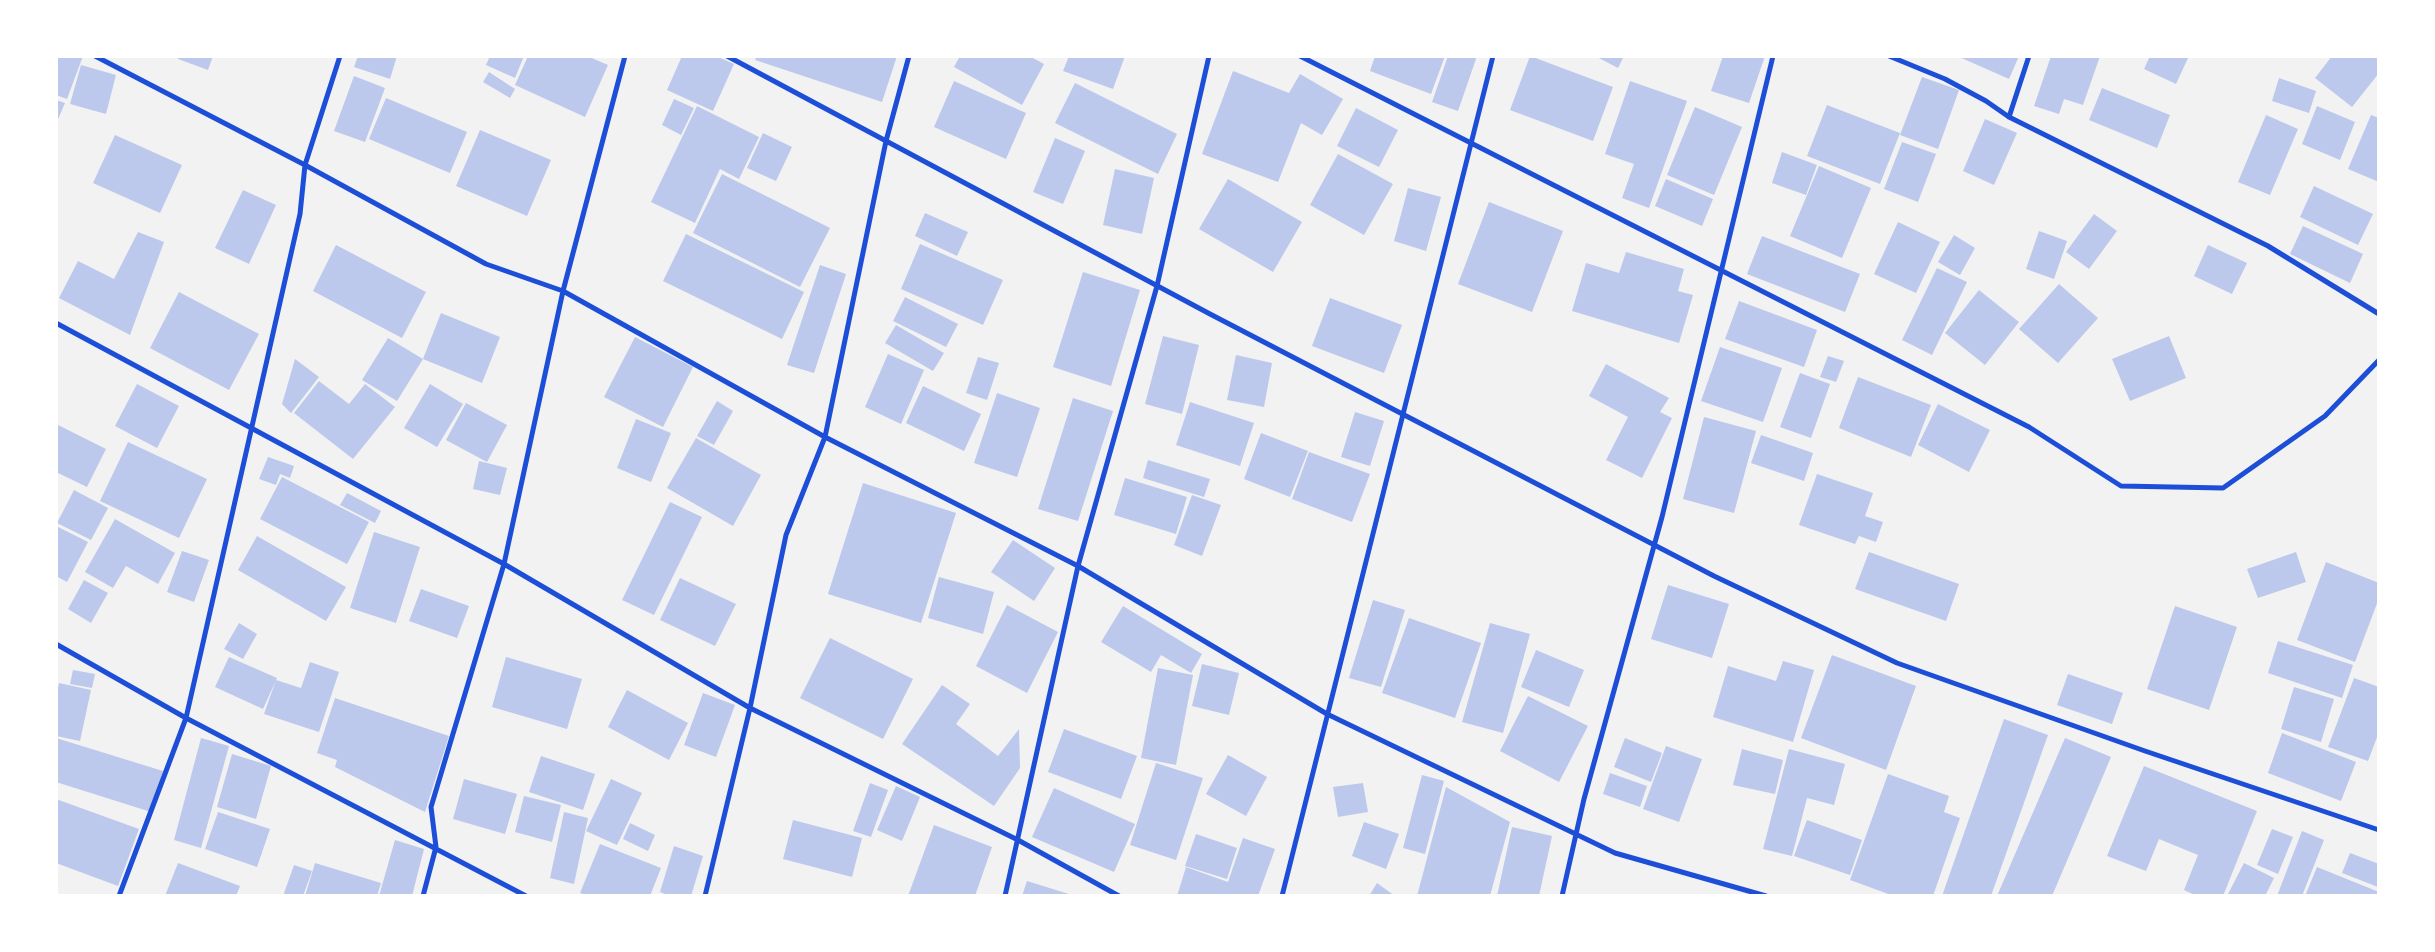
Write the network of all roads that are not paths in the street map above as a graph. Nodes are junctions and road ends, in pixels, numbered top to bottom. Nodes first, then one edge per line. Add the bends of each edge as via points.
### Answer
1 (95, 56) edge
2 (340, 56) edge
3 (625, 56) edge
4 (727, 56) edge
5 (909, 56) edge
6 (1209, 56) edge
7 (1300, 56) edge
8 (1493, 56) edge
9 (1773, 56) edge
10 (1889, 56) edge
11 (2029, 56) edge
12 (2009, 117) junction
13 (886, 140) junction
14 (1471, 143) junction
15 (305, 165) junction
16 (1721, 271) junction
17 (1158, 286) junction
18 (563, 291) junction
19 (2379, 314) edge
20 (56, 324) edge
21 (2379, 360) edge
22 (1404, 414) junction
23 (252, 430) junction
24 (826, 437) junction
25 (1654, 545) junction
26 (504, 564) junction
27 (1078, 566) junction
28 (56, 644) edge
29 (750, 708) junction
30 (1327, 714) junction
31 (186, 718) junction
32 (2379, 830) edge
33 (1575, 834) junction
34 (1018, 840) junction
35 (436, 847) junction
36 (119, 896) edge
37 (423, 896) edge
38 (526, 896) edge
39 (705, 896) edge
40 (1005, 896) edge
41 (1119, 896) edge
42 (1282, 896) edge
43 (1562, 896) edge
44 (1766, 896) edge

1 - 15 street
2 - 15 street
3 - 18 street
4 - 13 street
5 - 13 street
6 - 17 street
7 - 14 street
8 - 14 street
9 - 16 street
10 - 12 street via 1945,79
11 - 12 street
12 - 19 street via 2268,246
13 - 17 street
13 - 24 street
14 - 16 street
14 - 22 street
15 - 18 street via 486,264
15 - 23 street via 300,214
16 - 21 street via 2029,428 2121,486 2224,488 2325,416
16 - 25 street
17 - 22 street
17 - 27 street
18 - 24 street
18 - 26 street
20 - 23 street
22 - 25 street
22 - 30 street
23 - 26 street
23 - 31 street
24 - 27 street
24 - 29 street via 786,536
25 - 32 street via 1897,663
25 - 33 street
26 - 29 street
26 - 35 street via 431,807
27 - 30 street
27 - 34 street
28 - 31 street
29 - 34 street
29 - 39 street
30 - 33 street
30 - 42 street
31 - 35 street
31 - 36 street
33 - 43 street
33 - 44 street via 1614,853
34 - 40 street
34 - 41 street
35 - 37 street
35 - 38 street

